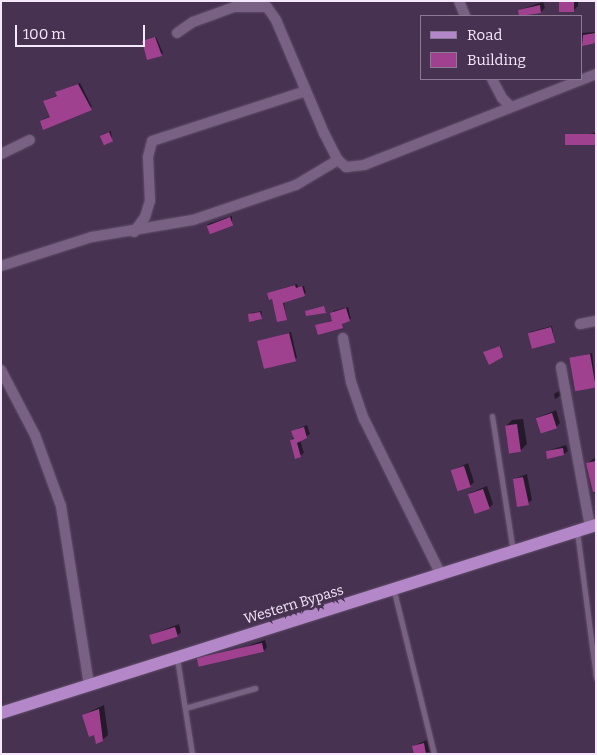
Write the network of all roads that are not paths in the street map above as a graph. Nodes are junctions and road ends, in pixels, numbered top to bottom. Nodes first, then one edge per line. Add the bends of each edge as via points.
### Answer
1 (459, 1) edge
2 (267, 4) edge
3 (465, 15) edge
4 (177, 33) dead end
5 (595, 78) edge
6 (493, 80) edge
7 (306, 91) junction
8 (510, 106) junction
9 (30, 140) dead end
10 (1, 154) edge
11 (338, 160) junction
12 (134, 232) junction
13 (1, 266) edge
14 (596, 321) edge
15 (580, 324) dead end
16 (343, 338) dead end
17 (561, 366) dead end
18 (1, 370) edge
19 (492, 416) dead end
20 (593, 525) edge
21 (577, 531) junction
22 (513, 552) junction
23 (441, 576) junction
24 (393, 590) junction
25 (177, 658) junction
26 (596, 678) edge
27 (89, 685) junction
28 (255, 688) dead end
29 (185, 708) junction
30 (1, 712) edge
31 (192, 754) edge
32 (434, 754) edge

1 - 3 street
2 - 4 street via 234,7 194,22
2 - 7 street
5 - 8 street
6 - 8 street
7 - 11 street
7 - 12 street via 152,140 148,157 150,200 145,217
8 - 11 street via 364,165 346,167
9 - 10 street
11 - 12 street via 296,185 193,220
12 - 13 street via 92,237
14 - 15 street
16 - 23 street via 351,382 364,419
17 - 20 street
18 - 27 street via 35,435 61,506
19 - 22 lane
20 - 21 main road, Western Bypass
21 - 22 main road, Western Bypass
21 - 26 lane
22 - 23 main road, Western Bypass
23 - 24 main road, Western Bypass
24 - 25 main road, Western Bypass
24 - 32 lane
25 - 27 main road, Western Bypass
25 - 29 lane
27 - 30 main road, Western Bypass
28 - 29 lane
29 - 31 lane

